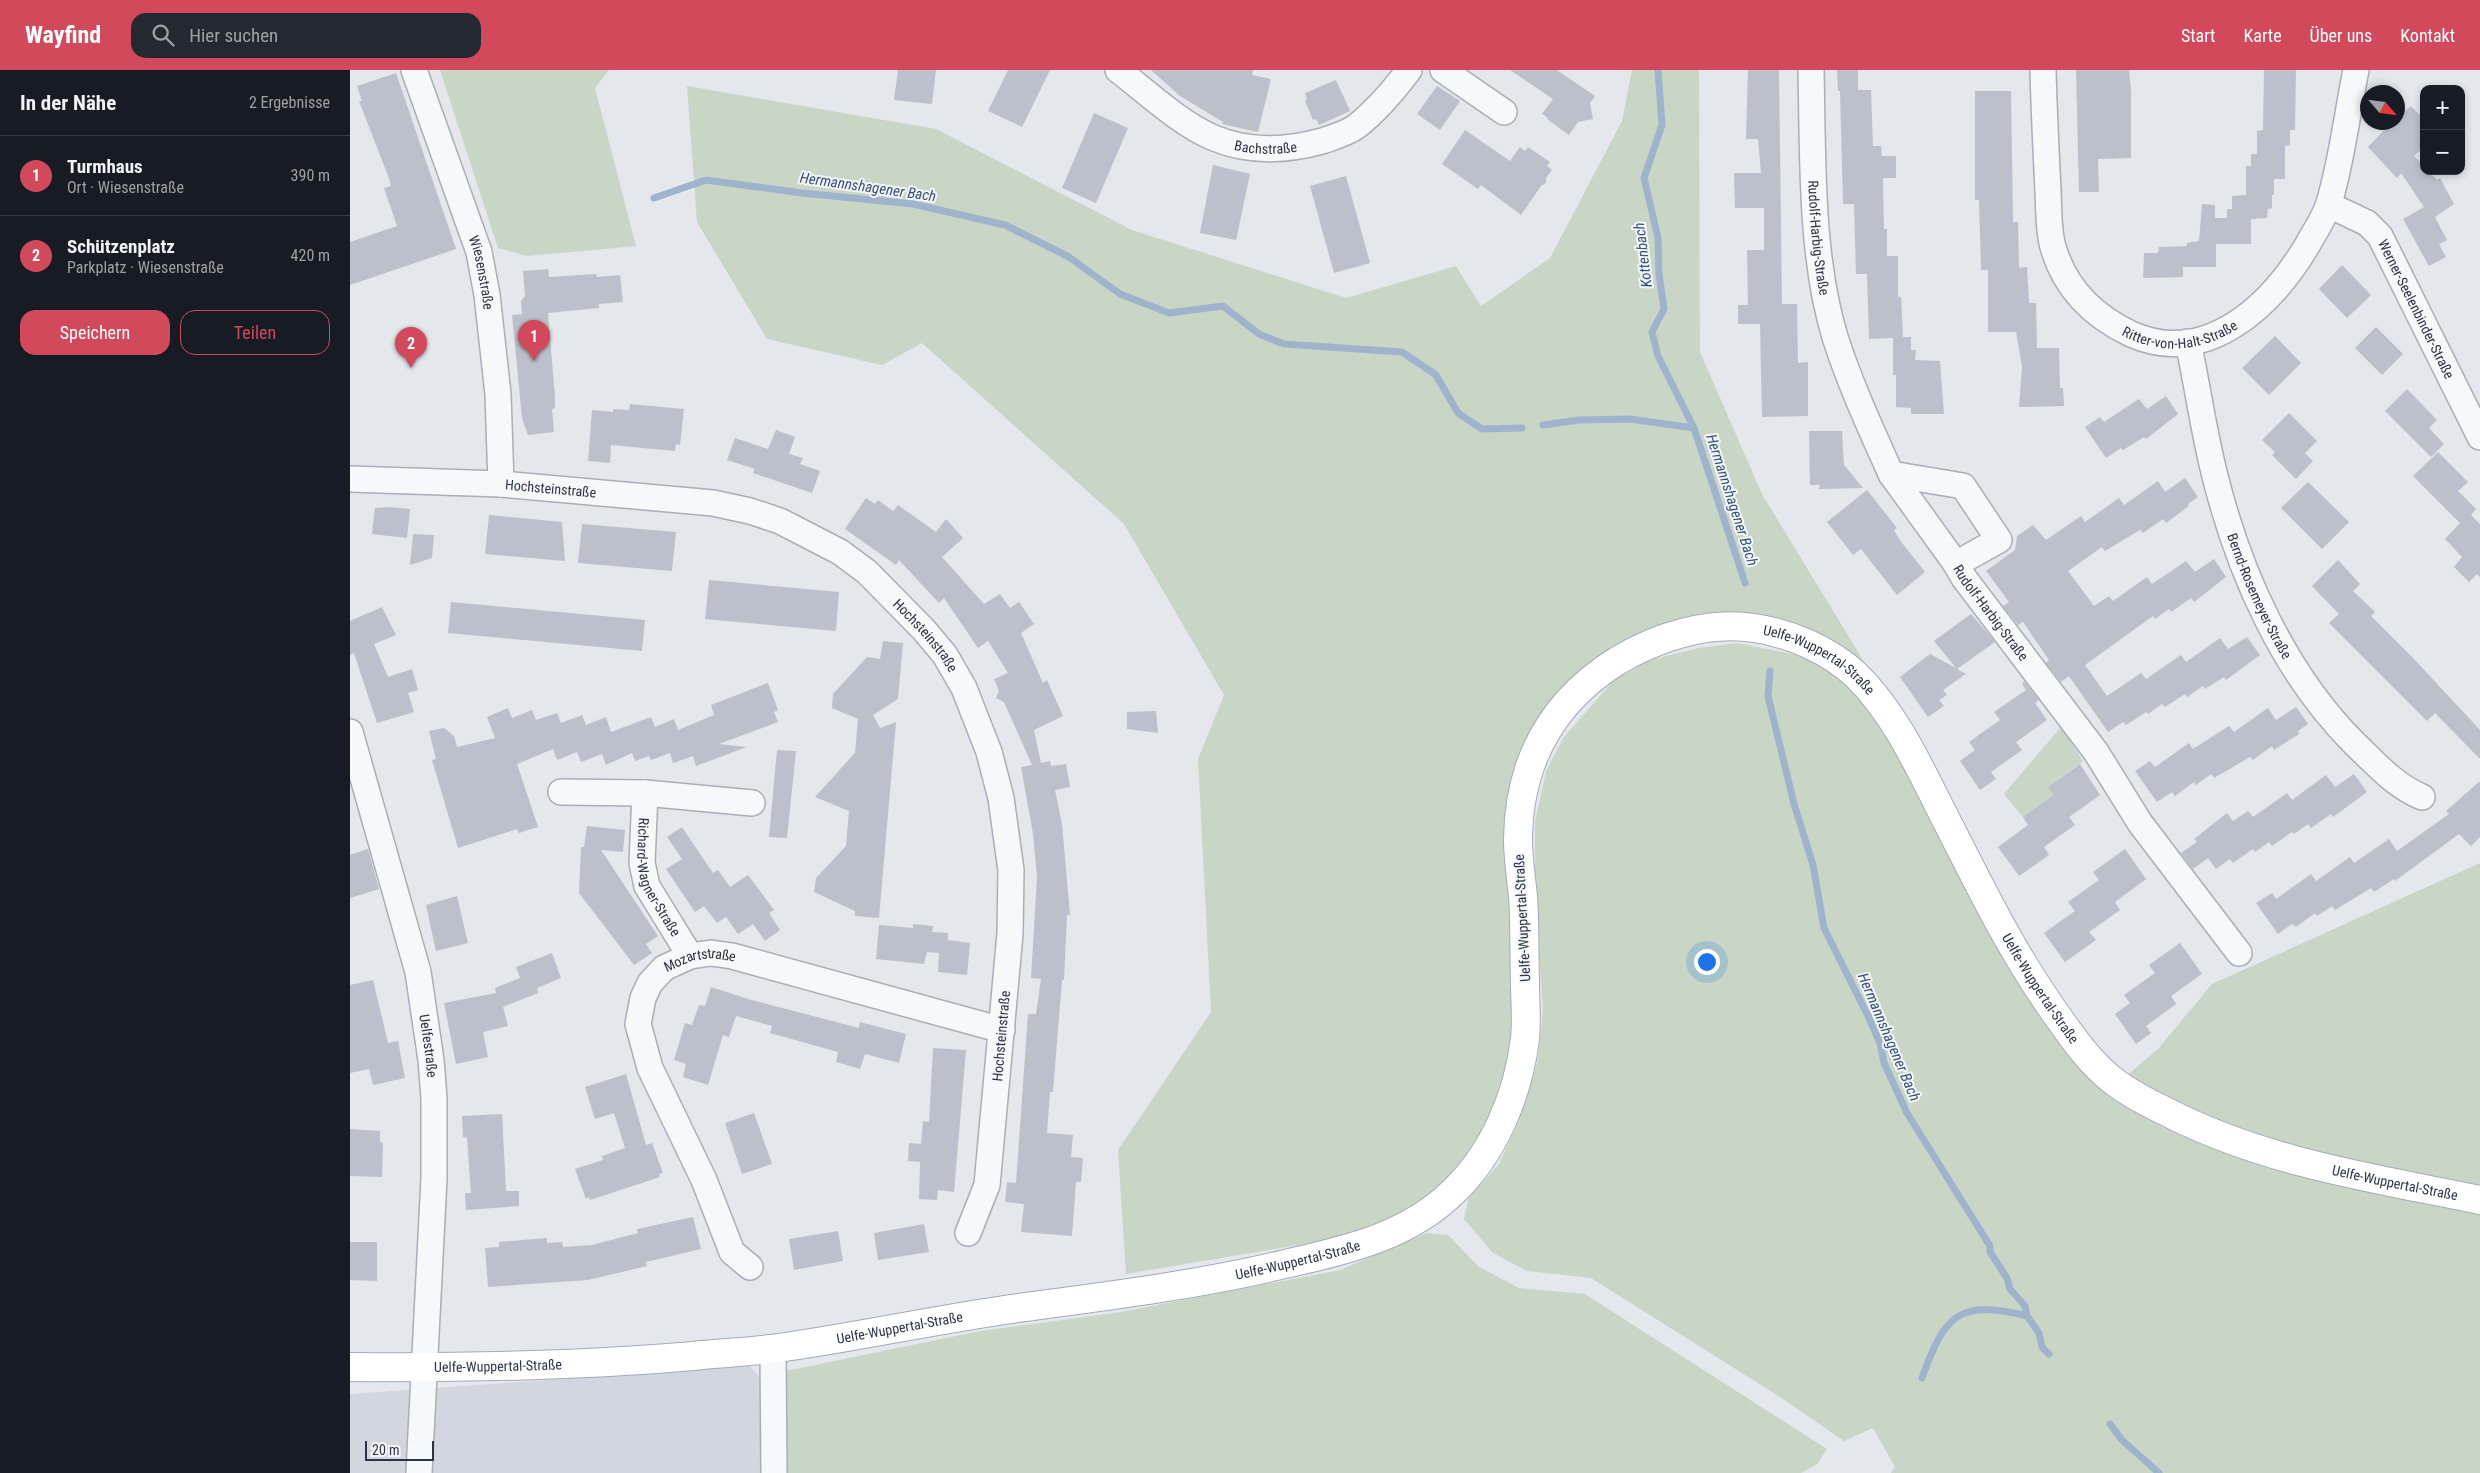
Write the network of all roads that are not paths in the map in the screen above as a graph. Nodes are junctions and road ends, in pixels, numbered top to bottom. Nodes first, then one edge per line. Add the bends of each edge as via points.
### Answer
1 (414, 70) edge
2 (1118, 70) edge
3 (1409, 70) edge
4 (1443, 70) edge
5 (1811, 70) edge
6 (2043, 70) edge
7 (2356, 70) edge
8 (1504, 112) dead end
9 (2329, 205) junction
10 (2188, 342) junction
11 (2480, 437) edge
12 (1891, 474) junction
13 (350, 479) edge
14 (501, 484) junction
15 (1956, 564) junction
16 (350, 732) edge
17 (354, 760) edge
18 (561, 792) dead end
19 (645, 793) junction
20 (2422, 797) dead end
21 (752, 803) dead end
22 (2240, 953) dead end
23 (690, 956) junction
24 (1002, 1030) junction
25 (2480, 1200) edge
26 (968, 1233) dead end
27 (750, 1267) dead end
28 (773, 1349) junction
29 (350, 1367) edge
30 (426, 1368) junction
31 (419, 1473) edge
32 (774, 1473) edge

1 - 14 street, Wiesenstraße via 479,252 498,394
2 - 3 street, Bachstraße via 1183,120 1214,138 1239,146 1273,150 1308,145 1356,127 1392,93
4 - 8 street
5 - 12 street, Rudolf-Harbig-Straße via 1814,207 1825,289 1835,336 1853,387
6 - 10 street, Ritter-von-Halt-Straße via 2052,247 2062,268 2081,302 2114,326 2159,343
7 - 9 street, Ritter-von-Halt-Straße
9 - 10 street, Ritter-von-Halt-Straße via 2296,264 2272,295 2239,323 2213,336
9 - 11 street, Werner-Seelenbinder-Straße via 2366,223 2380,236
10 - 20 street, Bernd-Rosemeyer-Straße via 2218,490 2250,578 2291,665 2350,739 2382,771
12 - 15 street
12 - 15 street, Rudolf-Harbig-Straße via 1963,486 1999,540
13 - 14 street, Hochsteinstraße
14 - 24 street, Hochsteinstraße via 713,503 780,521 815,537 867,572 924,630 945,655 964,688 989,752 1001,798 1011,870 1010,934
15 - 22 street, Rudolf-Harbig-Straße via 2096,752 2140,823
16 - 17 street, Uelfestraße
17 - 30 street, Uelfestraße via 418,972 431,1060 434,1178
18 - 19 street, Richard-Wagner-Straße
19 - 21 street, Richard-Wagner-Straße
19 - 23 street, Richard-Wagner-Straße via 642,863 647,886
23 - 24 street, Mozartstraße via 711,953 732,956
23 - 27 street, Mozartstraße via 664,968 650,983 643,998 638,1024 650,1068 704,1180 732,1252
24 - 26 street, Hochsteinstraße via 987,1185
25 - 28 main road, Uelfe-Wuppertal-Straße via 2251,1149 2203,1130 2116,1083 2087,1056 2009,944 1928,783 1887,713 1861,682 1839,661 1792,638 1752,628 1705,628 1656,642 1605,669 1566,702 1538,747 1523,792 1519,820 1526,1018 1520,1062 1509,1102 1489,1146 1470,1175 1436,1208 1402,1228 1363,1244 1230,1278 985,1313
28 - 30 main road, Uelfe-Wuppertal-Straße via 623,1362
28 - 32 street
29 - 30 main road, Uelfe-Wuppertal-Straße
30 - 31 street, Uelfestraße

